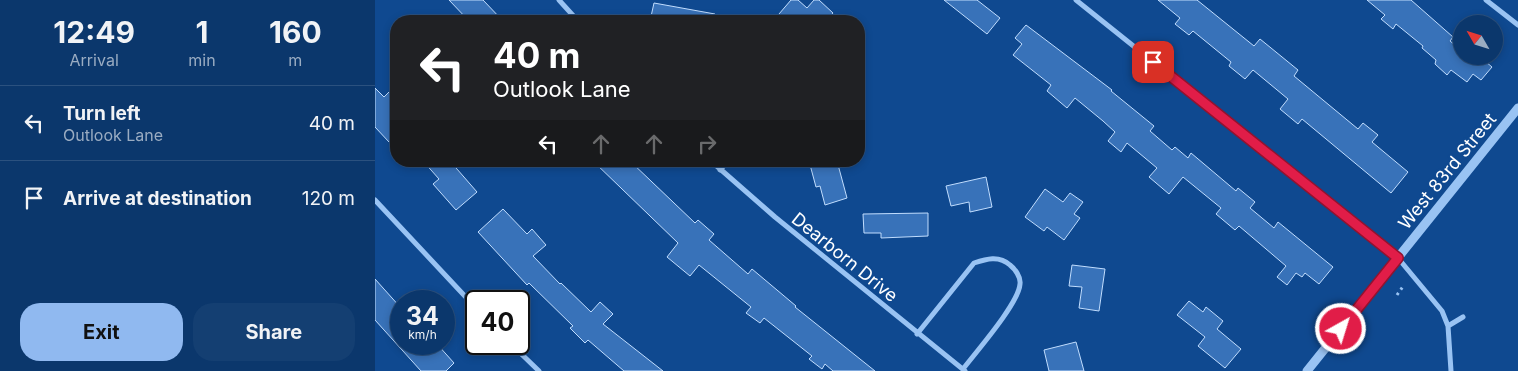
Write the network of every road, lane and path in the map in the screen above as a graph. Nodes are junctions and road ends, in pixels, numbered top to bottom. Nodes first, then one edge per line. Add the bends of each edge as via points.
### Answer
1 (559, 0) edge
2 (1075, 0) edge
3 (1487, 0) edge
4 (573, 15) edge
5 (1518, 25) edge
6 (1518, 108) edge
7 (718, 167) edge
8 (723, 167) edge
9 (721, 170) junction
10 (375, 200) edge
11 (1398, 258) junction
12 (1404, 285) dead end
13 (1397, 294) dead end
14 (465, 296) edge
15 (1463, 317) dead end
16 (1448, 326) junction
17 (917, 334) junction
18 (522, 355) edge
19 (964, 370) edge
20 (539, 371) edge
21 (1307, 371) edge
22 (1451, 371) edge

1 - 4 street
2 - 11 street
3 - 5 street
6 - 11 street, West 83rd Street
7 - 9 street, Dearborn Drive
8 - 9 street
9 - 17 street, Dearborn Drive
10 - 14 street
11 - 16 street via 1442,311
11 - 21 street, West 83rd Street
12 - 13 path
15 - 16 street
16 - 22 street
17 - 19 street, Dearborn Drive
17 - 19 street via 974,263 993,258 1007,262 1016,270 1021,283 1017,298
18 - 20 street

